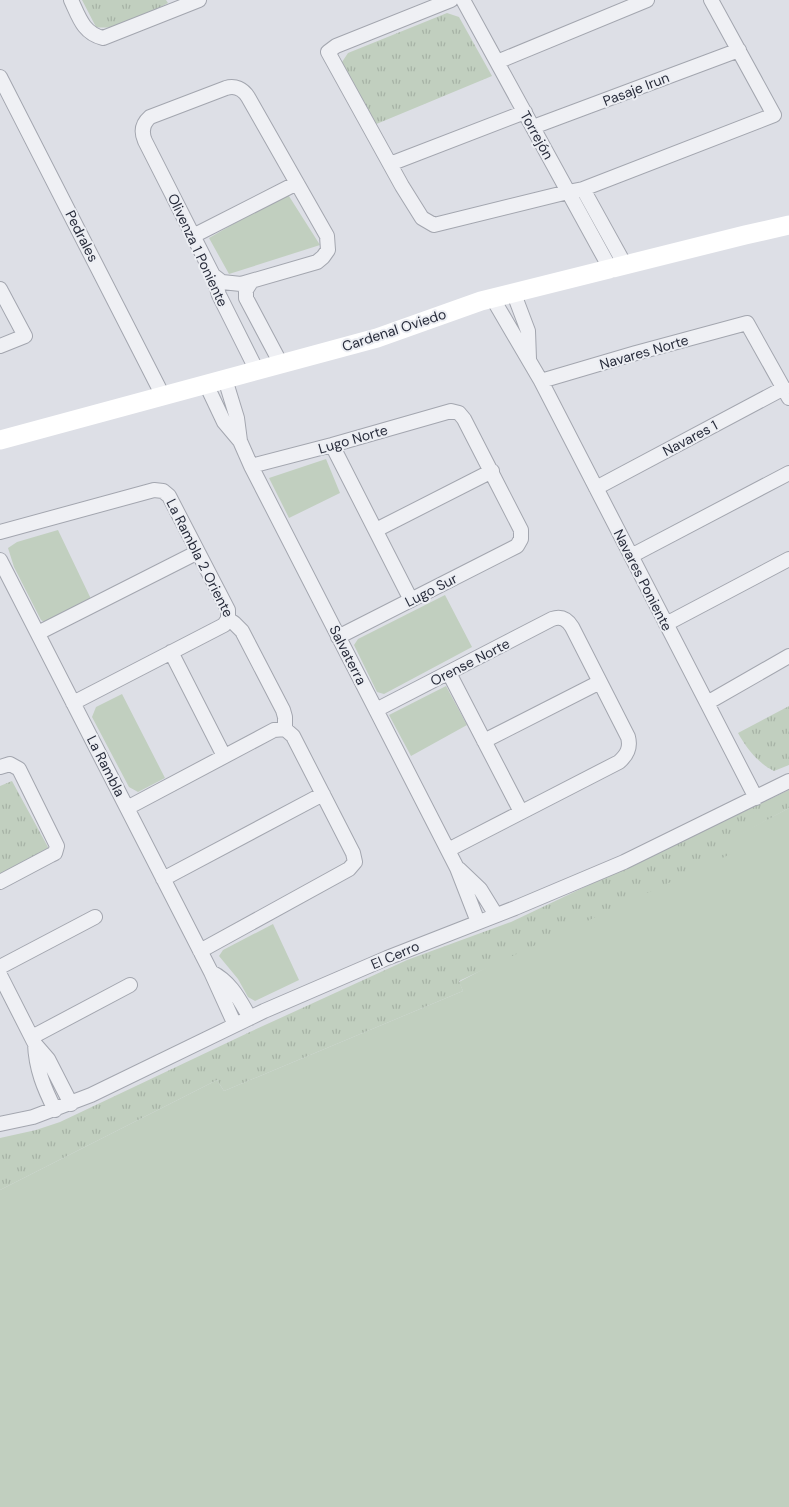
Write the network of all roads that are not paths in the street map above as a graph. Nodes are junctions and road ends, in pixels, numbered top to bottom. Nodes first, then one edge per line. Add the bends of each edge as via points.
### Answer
1 (71, 0) edge
2 (199, 0) edge
3 (451, 0) edge
4 (463, 0) edge
5 (647, 0) edge
6 (711, 0) edge
7 (177, 4) edge
8 (739, 50) junction
9 (497, 62) junction
10 (0, 77) edge
11 (525, 112) junction
12 (533, 128) junction
13 (390, 164) junction
14 (297, 183) junction
15 (583, 189) junction
16 (568, 192) junction
17 (788, 226) edge
18 (193, 236) junction
19 (618, 267) junction
20 (213, 274) junction
21 (251, 282) junction
22 (0, 288) edge
23 (514, 294) junction
24 (493, 299) junction
25 (0, 346) edge
26 (530, 362) junction
27 (281, 364) junction
28 (257, 371) junction
29 (225, 379) junction
30 (541, 381) junction
31 (206, 384) junction
32 (786, 393) edge
33 (163, 396) junction
34 (0, 440) edge
35 (240, 441) junction
36 (332, 445) junction
37 (251, 466) junction
38 (492, 471) junction
39 (789, 473) edge
40 (596, 488) junction
41 (376, 530) junction
42 (0, 532) edge
43 (198, 552) junction
44 (631, 556) junction
45 (789, 559) edge
46 (0, 560) edge
47 (411, 600) junction
48 (228, 619) junction
49 (666, 624) junction
50 (38, 633) junction
51 (338, 637) junction
52 (171, 652) junction
53 (789, 656) edge
54 (449, 673) junction
55 (600, 682) junction
56 (73, 703) junction
57 (707, 703) junction
58 (376, 710) junction
59 (284, 729) junction
60 (484, 742) junction
61 (224, 756) junction
62 (0, 767) edge
63 (789, 781) edge
64 (323, 794) junction
65 (756, 798) junction
66 (127, 808) junction
67 (521, 812) junction
68 (448, 850) junction
69 (457, 868) junction
70 (163, 879) junction
71 (0, 882) edge
72 (496, 915) junction
73 (95, 917) dead end
74 (478, 922) junction
75 (200, 951) junction
76 (0, 967) edge
77 (211, 972) junction
78 (0, 975) edge
79 (130, 985) dead end
80 (4, 993) edge
81 (250, 1018) junction
82 (235, 1025) junction
83 (34, 1040) junction
84 (71, 1104) junction
85 (55, 1110) junction
86 (0, 1124) edge

1 - 7 street via 87,31 103,38
2 - 7 street
3 - 13 street via 328,52
4 - 9 street, Torrejón
5 - 9 street
6 - 8 street
8 - 12 street, Pasaje Irun
8 - 15 street via 774,115
9 - 11 street, Torrejón
10 - 33 street, Pedrales
11 - 12 street, Torrejón
11 - 13 street
12 - 16 street, Torrejón
13 - 16 street via 422,218 434,225
14 - 18 street
14 - 18 street, Olivenza 1 Poniente via 246,94 235,88 226,88 150,117 143,128 145,141
14 - 21 street via 327,236 328,250 317,262
15 - 16 street
15 - 19 street
16 - 19 street, Torrejón
17 - 19 street, Cardenal Oviedo
18 - 20 street, Olivenza 1 Poniente
19 - 23 street, Cardenal Oviedo
20 - 21 street via 227,283
20 - 28 street, Olivenza 1 Poniente via 219,295
21 - 27 street via 246,298
22 - 25 street via 25,336
23 - 24 street, Cardenal Oviedo
23 - 26 street, Navares Poniente via 528,331
24 - 26 street, Navares Poniente
24 - 27 street, Cardenal Oviedo via 377,338
26 - 30 street, Navares Poniente
27 - 28 street, Cardenal Oviedo
28 - 29 street, Cardenal Oviedo
29 - 31 street, Cardenal Oviedo
29 - 35 street, Salvaterra
30 - 32 street, Navares Norte via 747,323
30 - 40 street, Navares Poniente
31 - 33 street, Cardenal Oviedo
31 - 35 street, Salvaterra via 224,422
32 - 40 street, Navares 1
33 - 34 street, Cardenal Oviedo
35 - 37 street, Salvaterra
36 - 37 street, Lugo Norte
36 - 38 street, Lugo Norte via 443,412 455,412 464,419
36 - 41 street
37 - 51 street, Salvaterra
38 - 41 street
38 - 47 street, Lugo Sur via 520,526 521,539 513,548
39 - 44 street
40 - 44 street, Navares Poniente
41 - 47 street
42 - 43 street, La Rambla 2 Oriente via 154,490 169,496
43 - 48 street, La Rambla 2 Oriente via 228,610
43 - 50 street
44 - 49 street, Navares Poniente
45 - 49 street
46 - 50 street, La Rambla
47 - 51 street, Lugo Sur
48 - 52 street via 224,625
48 - 59 street, La Rambla 2 Oriente via 242,631 283,710
49 - 57 street, Navares Poniente
50 - 56 street, La Rambla
51 - 58 street, Salvaterra
52 - 56 street
52 - 61 street
53 - 57 street
54 - 55 street, Orense Norte via 560,617 572,627
54 - 58 street, Orense Norte
54 - 60 street
55 - 60 street
55 - 67 street via 628,737 630,747 627,753 619,762
56 - 66 street, La Rambla
57 - 65 street, Navares Poniente
58 - 68 street, Salvaterra
59 - 61 street via 274,730
59 - 64 street via 293,736
60 - 67 street
61 - 66 street
62 - 71 street via 10,764 19,769 57,846 52,855
63 - 65 street, El Cerro
64 - 70 street
64 - 75 street via 355,856 355,862 349,869
65 - 72 street, El Cerro via 624,862
66 - 70 street, La Rambla
67 - 68 street
68 - 69 street, Salvaterra
69 - 72 street, Salvaterra via 480,889
69 - 74 street, Salvaterra
70 - 75 street, La Rambla
72 - 74 street, El Cerro
73 - 76 street
74 - 81 street, El Cerro
75 - 77 street, La Rambla
77 - 81 street, La Rambla via 229,984
77 - 82 street, La Rambla
78 - 80 street
79 - 83 street
80 - 83 street
81 - 82 street, El Cerro
82 - 84 street, El Cerro
83 - 84 street via 48,1059
83 - 85 street via 40,1079
84 - 85 street, El Cerro
85 - 86 street, El Cerro

